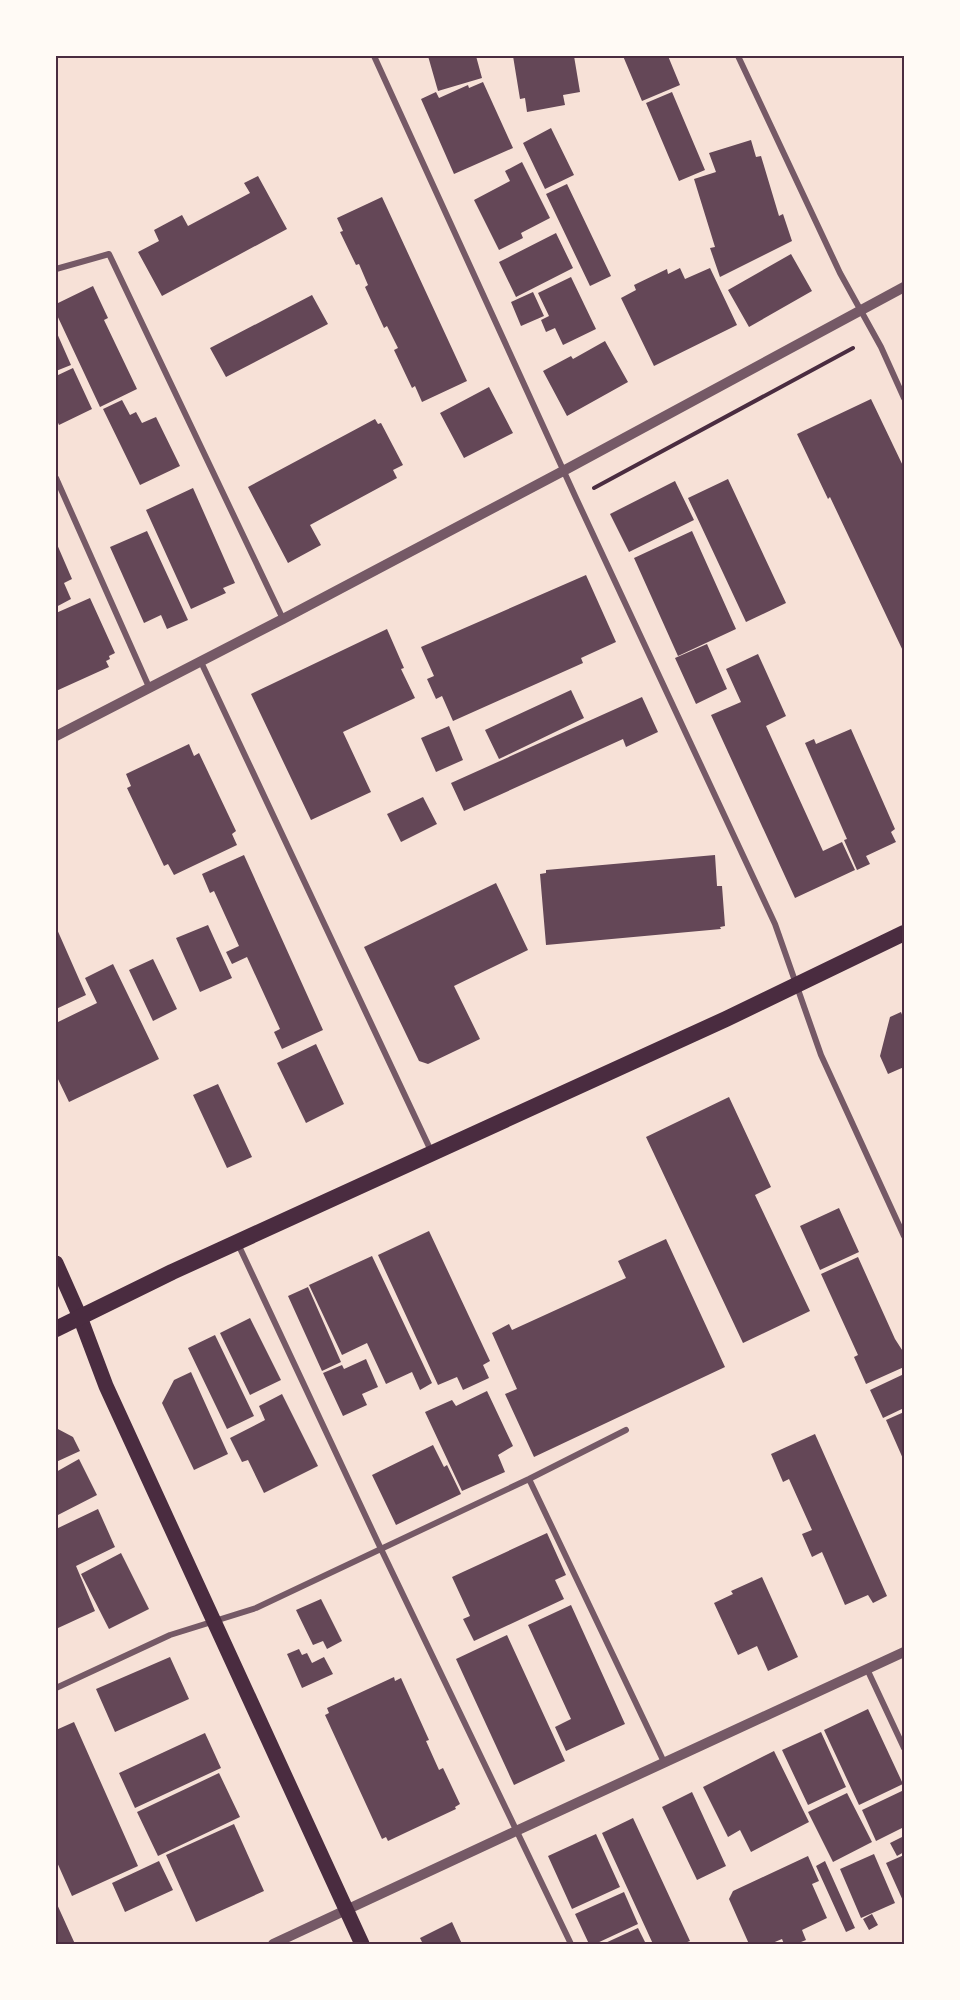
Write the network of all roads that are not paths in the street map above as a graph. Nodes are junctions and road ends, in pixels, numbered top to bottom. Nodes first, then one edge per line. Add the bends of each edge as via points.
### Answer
1 (374, 56) edge
2 (738, 56) edge
3 (56, 269) edge
4 (904, 287) edge
5 (861, 310) junction
6 (904, 398) edge
7 (565, 470) junction
8 (56, 478) edge
9 (283, 619) junction
10 (201, 662) junction
11 (149, 687) junction
12 (56, 736) edge
13 (904, 933) edge
14 (797, 985) junction
15 (432, 1154) junction
16 (904, 1236) edge
17 (238, 1244) junction
18 (56, 1263) edge
19 (80, 1317) junction
20 (56, 1329) edge
21 (626, 1430) dead end
22 (529, 1479) junction
23 (381, 1550) junction
24 (214, 1621) junction
25 (904, 1652) edge
26 (867, 1669) junction
27 (56, 1688) edge
28 (904, 1748) edge
29 (664, 1762) junction
30 (516, 1831) junction
31 (346, 1911) junction
32 (273, 1944) edge
33 (362, 1944) edge
34 (571, 1944) edge

1 - 7 street
2 - 5 street
3 - 9 street via 109,254
4 - 5 street
5 - 6 street
5 - 7 street
7 - 9 street
7 - 14 street via 775,924
8 - 11 street
9 - 10 street
10 - 11 street
10 - 15 street
11 - 12 street
13 - 14 highway
14 - 15 highway
14 - 16 street via 821,1055
15 - 17 highway
17 - 19 highway
17 - 23 street
18 - 19 main road
19 - 20 highway
19 - 24 main road via 106,1386
21 - 22 street
22 - 23 street
22 - 29 street
23 - 24 street via 256,1608
23 - 30 street
24 - 27 street via 170,1635
24 - 31 main road
25 - 26 street
26 - 28 street
26 - 29 street
29 - 30 street
30 - 31 street
30 - 34 street
31 - 32 street
31 - 33 main road

